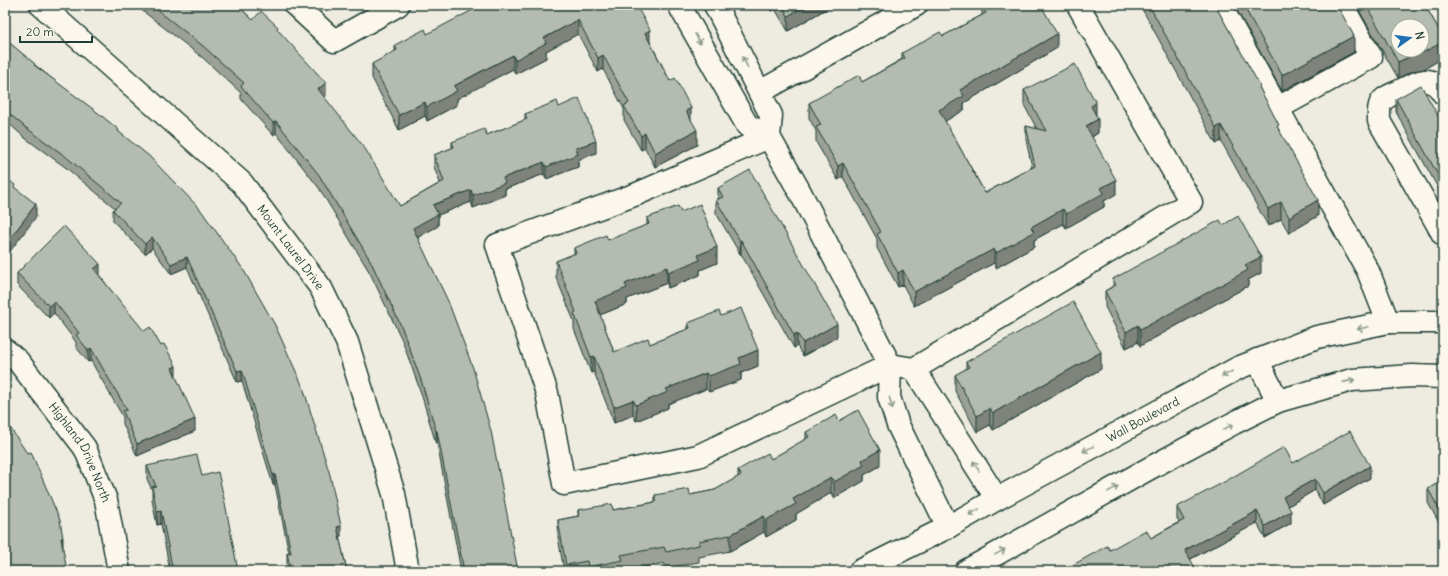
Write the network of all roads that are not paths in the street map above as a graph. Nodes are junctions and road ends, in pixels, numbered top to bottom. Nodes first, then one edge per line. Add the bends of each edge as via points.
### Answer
1 (41, 5) edge
2 (295, 5) edge
3 (398, 5) edge
4 (679, 5) edge
5 (715, 5) edge
6 (916, 5) edge
7 (1078, 5) edge
8 (1220, 5) edge
9 (1342, 5) edge
10 (760, 92) junction
11 (1443, 93) edge
12 (1278, 108) junction
13 (769, 137) junction
14 (1443, 234) edge
15 (1388, 322) junction
16 (1443, 322) edge
17 (5, 350) edge
18 (1257, 360) junction
19 (890, 365) junction
20 (914, 369) junction
21 (1443, 377) edge
22 (1278, 401) junction
23 (997, 499) junction
24 (948, 527) junction
25 (119, 571) edge
26 (408, 571) edge
27 (860, 571) edge
28 (966, 571) edge

1 - 26 street, Mount Laurel Drive via 242,183 321,288 348,342 394,494
2 - 3 street via 334,41
4 -> 13 street via 747,125
10 -> 5 street
6 - 10 street
7 - 20 street via 1190,202
8 - 12 street
9 - 12 street via 1371,56
10 - 13 street via 771,115
11 - 14 street via 1439,86 1430,81 1418,81 1383,100 1378,110 1380,120
12 - 15 street via 1368,271
13 - 19 street
13 - 19 street via 637,194 496,245 547,393 564,484 698,456
15 - 16 street, Wall Boulevard
15 -> 18 street, Wall Boulevard via 1317,337
17 - 25 street, Highland Drive North via 18,362 85,448 106,500
18 - 22 street
18 -> 23 street, Wall Boulevard
19 - 20 street
19 -> 24 street via 889,397 898,425
23 -> 20 street
22 -> 21 street via 1352,380 1412,376
28 -> 22 street via 1150,468
23 -> 24 street, Wall Boulevard
24 - 27 street, Wall Boulevard

